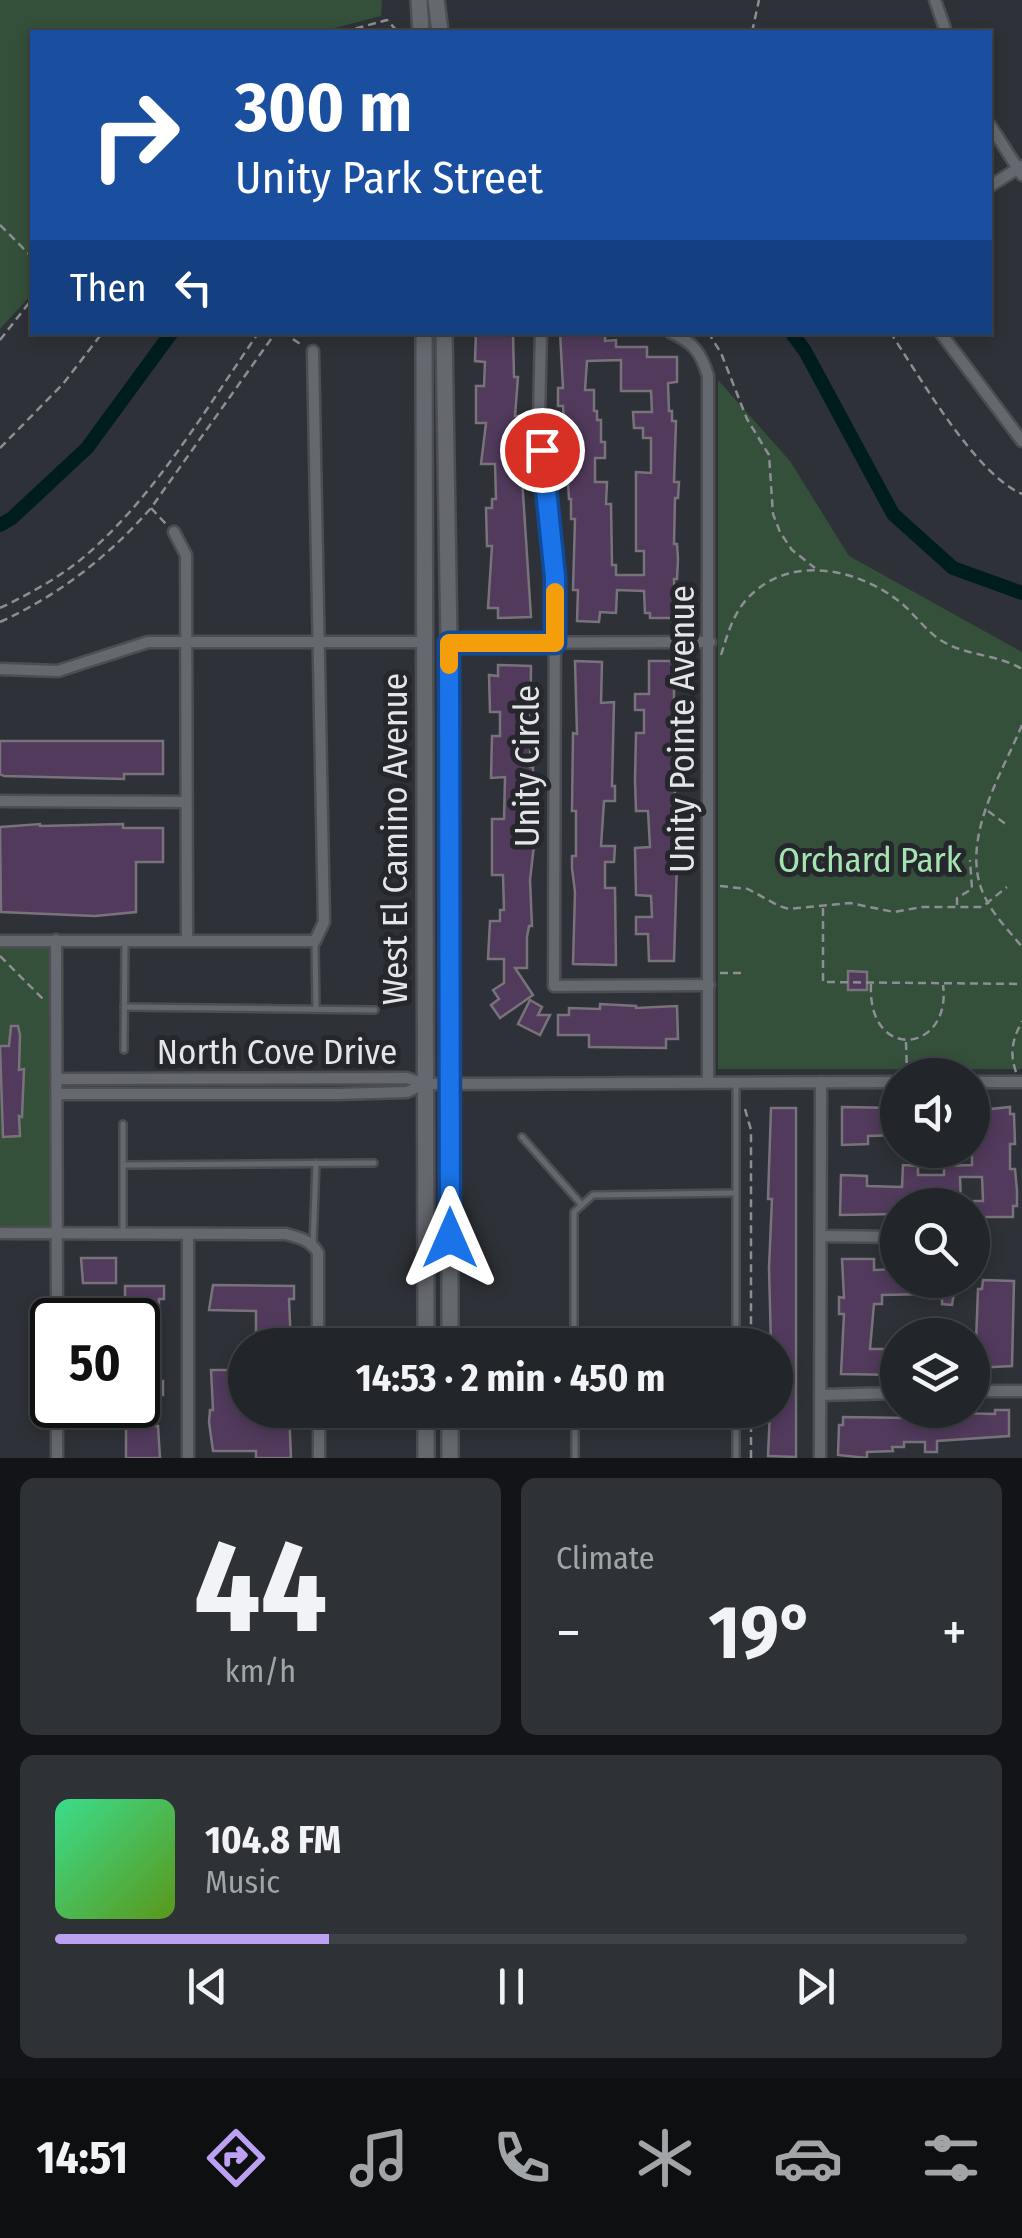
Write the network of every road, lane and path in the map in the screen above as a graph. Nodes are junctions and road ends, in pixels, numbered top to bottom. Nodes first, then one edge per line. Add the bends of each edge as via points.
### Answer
1 (419, 0) edge
2 (438, 0) edge
3 (759, 0) edge
4 (935, 0) edge
5 (351, 30) edge
6 (396, 30) edge
7 (420, 30) edge
8 (440, 30) edge
9 (752, 30) edge
10 (945, 30) edge
11 (992, 128) edge
12 (1021, 170) edge
13 (992, 185) edge
14 (0, 225) edge
15 (30, 255) edge
16 (30, 302) edge
17 (101, 335) edge
18 (257, 335) edge
19 (274, 335) edge
20 (287, 335) edge
21 (424, 335) edge
22 (444, 335) edge
23 (541, 335) edge
24 (676, 335) edge
25 (710, 335) edge
26 (892, 335) edge
27 (942, 335) edge
28 (0, 340) edge
29 (313, 351) joint
30 (1022, 440) edge
31 (0, 448) edge
32 (1022, 494) edge
33 (151, 508) junction
34 (174, 532) joint
35 (816, 569) junction
36 (0, 608) edge
37 (0, 622) edge
38 (424, 642) junction
39 (710, 642) junction
40 (188, 643) junction
41 (318, 643) junction
42 (449, 643) junction
43 (555, 643) junction
44 (710, 656) junction
45 (0, 669) edge
46 (1022, 669) edge
47 (1022, 725) edge
48 (0, 800) edge
49 (186, 802) junction
50 (987, 810) junction
51 (1007, 825) dead end
52 (970, 860) dead end
53 (720, 886) dead end
54 (1007, 887) dead end
55 (988, 903) junction
56 (823, 907) junction
57 (957, 907) junction
58 (56, 940) junction
59 (125, 940) junction
60 (187, 940) junction
61 (0, 941) edge
62 (315, 941) junction
63 (1022, 947) edge
64 (0, 956) edge
65 (743, 973) dead end
66 (708, 979) junction
67 (815, 982) dead end
68 (824, 982) junction
69 (871, 983) junction
70 (943, 983) junction
71 (1022, 984) edge
72 (124, 1007) junction
73 (316, 1009) junction
74 (375, 1010) dead end
75 (56, 1013) junction
76 (1022, 1021) edge
77 (906, 1039) junction
78 (124, 1050) dead end
79 (907, 1058) edge
80 (1014, 1067) dead end
81 (58, 1079) junction
82 (708, 1082) junction
83 (736, 1082) junction
84 (821, 1082) junction
85 (880, 1082) edge
86 (990, 1082) edge
87 (1022, 1082) edge
88 (451, 1083) junction
89 (425, 1084) junction
90 (58, 1094) junction
91 (736, 1096) junction
92 (124, 1124) dead end
93 (522, 1136) dead end
94 (374, 1163) dead end
95 (316, 1164) junction
96 (124, 1165) junction
97 (736, 1193) junction
98 (582, 1204) junction
99 (56, 1232) junction
100 (0, 1233) edge
101 (123, 1233) junction
102 (188, 1234) junction
103 (820, 1236) junction
104 (880, 1236) edge
105 (314, 1245) junction
106 (56, 1298) edge
107 (318, 1328) edge
108 (426, 1328) edge
109 (450, 1328) edge
110 (574, 1328) edge
111 (736, 1328) edge
112 (751, 1328) edge
113 (990, 1390) edge
114 (1022, 1391) edge
115 (880, 1393) edge
116 (820, 1395) junction
117 (57, 1428) edge
118 (319, 1428) edge
119 (426, 1428) edge
120 (450, 1428) edge
121 (575, 1428) edge
122 (736, 1428) edge
123 (751, 1428) edge
124 (57, 1458) edge
125 (188, 1458) edge
126 (319, 1458) edge
127 (426, 1458) edge
128 (450, 1458) edge
129 (575, 1458) edge
130 (736, 1458) edge
131 (751, 1458) edge
132 (820, 1458) edge

1 - 7 main road
2 - 8 main road
3 - 9 path
4 - 10 street
5 - 6 path via 387,20
11 - 12 street
12 - 13 street
14 - 15 path
16 - 28 path
17 - 31 path via 64,384
18 - 36 path via 152,484 104,537 52,580
19 - 33 path
20 - 29 path
21 - 38 main road, West El Camino Avenue
22 - 42 main road, West El Camino Avenue
23 - 43 street, Unity Circle
24 - 39 street, Unity Pointe Avenue via 702,355 708,376
25 - 35 path via 769,454 780,532
26 - 32 path via 984,468
27 - 30 street
29 - 41 street
33 - 34 path
33 - 37 path via 62,588
34 - 40 street via 186,556
35 - 44 path via 786,574 756,592 734,618 721,656
35 - 46 path via 868,583 946,643
38 - 41 street
38 - 89 main road, West El Camino Avenue
39 - 43 street
39 - 44 street, Unity Pointe Avenue
40 - 41 street
40 - 45 street via 148,642 58,671
40 - 49 street
41 - 62 street via 324,922
42 - 43 street
42 - 88 main road, West El Camino Avenue
43 - 66 street, Unity Circle via 554,986
44 - 66 street, Unity Pointe Avenue
47 - 50 path
48 - 49 street
49 - 60 street
50 - 51 path
50 - 55 path via 976,854
52 - 57 path via 972,889 957,898
53 - 56 path via 748,889 778,906
54 - 55 path
55 - 57 path
55 - 63 path
56 - 57 path
56 - 68 path
58 - 59 street
58 - 61 street
58 - 75 street
59 - 60 street
59 - 72 lane
60 - 62 street
62 - 73 lane
64 - 75 path
65 - 66 path
66 - 82 street, Unity Pointe Avenue
67 - 68 path
68 - 69 path
69 - 70 path
69 - 77 path via 880,1030
70 - 71 path
70 - 77 path via 938,1024
72 - 73 lane
72 - 78 lane
73 - 74 lane
75 - 81 street
76 - 80 path via 1012,1039
77 - 79 path
81 - 89 street, North Cove Drive via 407,1078
81 - 90 street
82 - 83 street
82 - 88 street
83 - 84 street
83 - 91 lane
84 - 85 street
84 - 103 street
86 - 87 street
88 - 89 street
88 - 109 main road, West El Camino Avenue
89 - 90 street, North Cove Drive via 406,1092
89 - 108 main road, West El Camino Avenue
90 - 99 street
91 - 97 lane
91 - 112 path via 752,1130
92 - 96 lane
93 - 98 lane
94 - 95 lane
95 - 96 lane
95 - 105 lane
96 - 101 lane
97 - 98 lane via 593,1195
97 - 111 lane
98 - 110 lane via 574,1212
99 - 100 street
99 - 101 street
99 - 106 street
101 - 102 street
102 - 105 street via 286,1234
102 - 125 street
103 - 104 street
103 - 116 street
105 - 107 street
113 - 114 street
115 - 116 street
116 - 132 street
117 - 124 street
118 - 126 street
119 - 127 main road
120 - 128 main road
121 - 129 lane
122 - 130 lane
123 - 131 path

